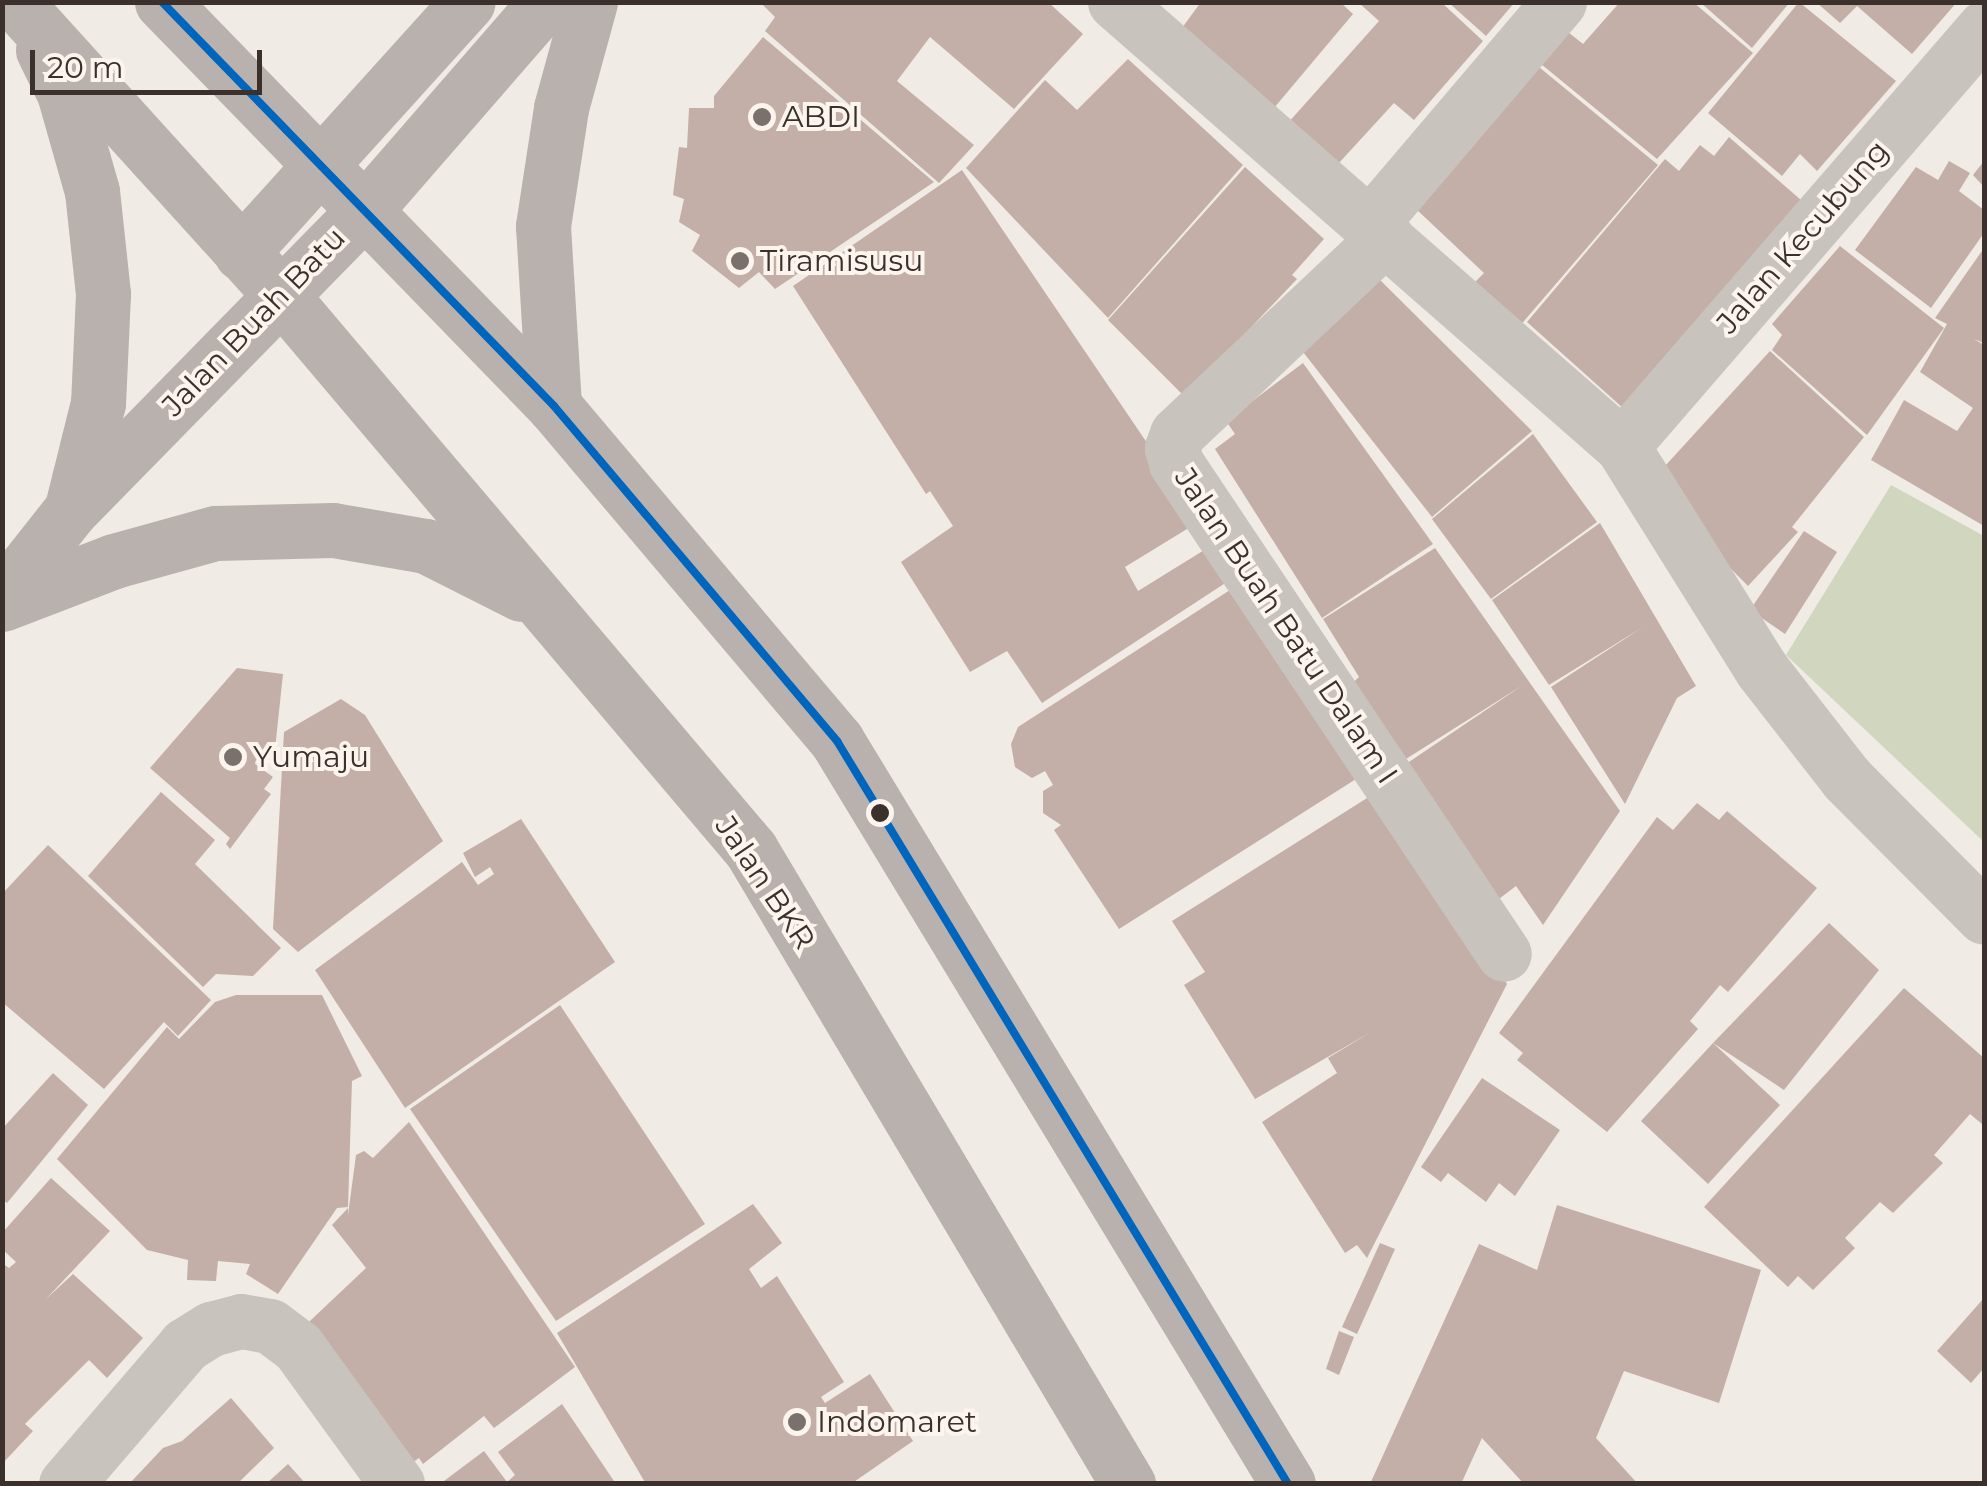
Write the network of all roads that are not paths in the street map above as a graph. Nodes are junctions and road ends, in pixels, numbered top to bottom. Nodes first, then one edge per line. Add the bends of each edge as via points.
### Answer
1 (162, 2) edge
2 (468, 2) edge
3 (546, 2) edge
4 (590, 2) edge
5 (1559, 2) edge
6 (1116, 3) edge
7 (20, 7) edge
8 (1984, 28) edge
9 (319, 166) junction
10 (364, 211) junction
11 (1378, 230) junction
12 (242, 254) junction
13 (281, 295) junction
14 (554, 406) junction
15 (1622, 446) junction
16 (71, 510) junction
17 (2, 601) edge
18 (542, 604) junction
19 (1984, 917) edge
20 (1504, 954) dead end
21 (66, 1484) edge
22 (397, 1484) edge
23 (1128, 1484) edge
24 (1288, 1484) edge

1 - 9 main road
2 - 9 main road, Jalan Buah Batu
3 - 10 main road, Jalan Buah Batu
4 - 14 main road via 560,108 543,226
5 - 11 street
6 - 11 street
7 - 12 main road, Jalan BKR
7 - 16 main road via 64,93 92,191 103,294 98,403
8 - 15 street, Jalan Kecubung
9 - 10 main road
9 - 12 main road, Jalan Buah Batu
10 - 13 main road, Jalan Buah Batu
10 - 14 main road
11 - 15 street
11 - 20 street, Jalan Buah Batu Dalam I via 1177,434 1172,448 1176,464
12 - 13 main road, Jalan BKR
13 - 16 main road, Jalan Buah Batu
13 - 18 main road, Jalan BKR
14 - 24 main road via 837,741
15 - 19 street via 1762,670 1847,779
16 - 17 main road, Jalan Buah Batu
17 - 18 main road via 215,534 333,530 426,546
18 - 23 main road, Jalan BKR via 751,850
21 - 22 street via 185,1345 241,1321 270,1326 298,1347

